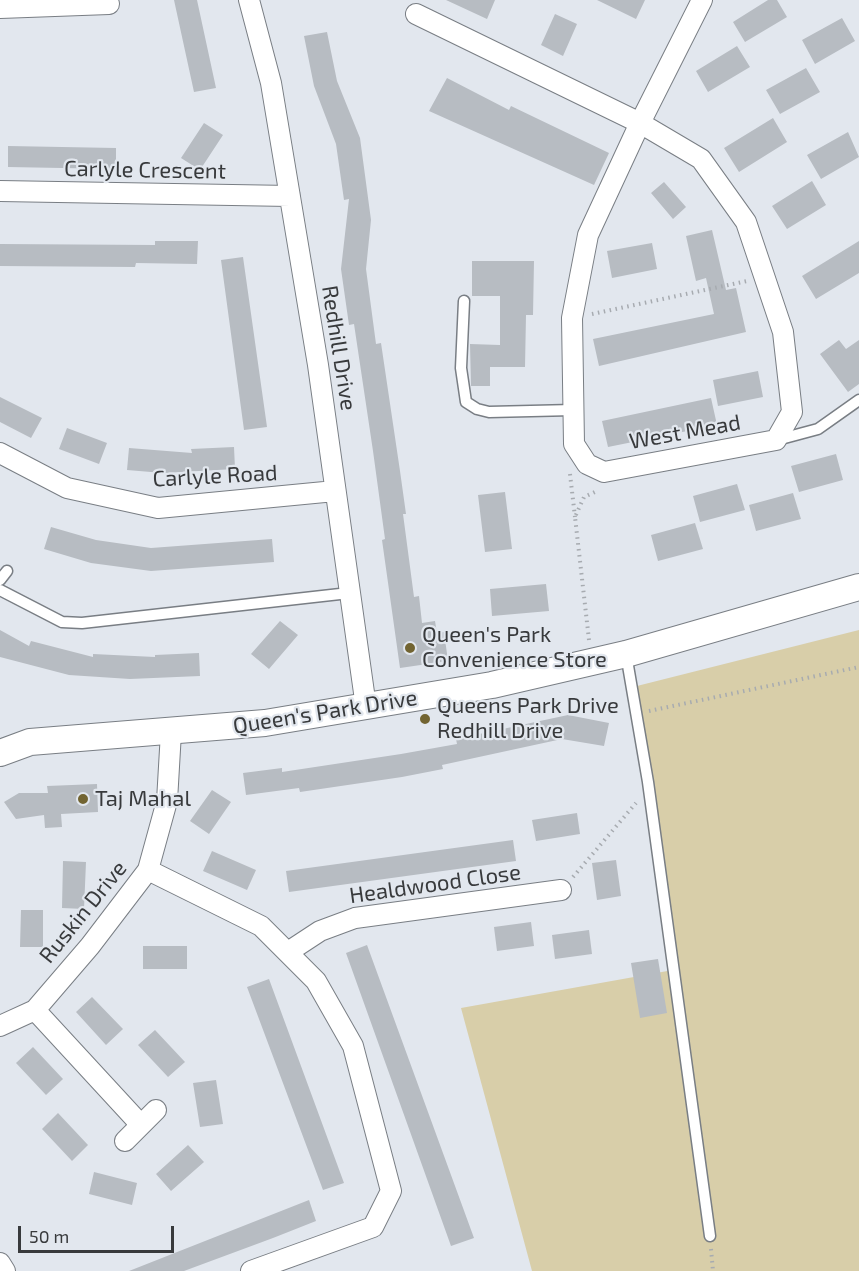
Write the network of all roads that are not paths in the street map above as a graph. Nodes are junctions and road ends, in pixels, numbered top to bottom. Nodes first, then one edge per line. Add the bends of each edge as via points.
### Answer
1 (249, 0) edge
2 (702, 0) edge
3 (109, 4) dead end
4 (0, 8) edge
5 (416, 14) dead end
6 (640, 123) junction
7 (0, 191) edge
8 (290, 196) junction
9 (464, 301) dead end
10 (859, 400) edge
11 (573, 410) junction
12 (776, 440) junction
13 (0, 453) edge
14 (336, 491) junction
15 (7, 571) dead end
16 (0, 580) edge
17 (859, 587) edge
18 (0, 590) edge
19 (349, 593) junction
20 (620, 655) junction
21 (366, 707) junction
22 (0, 730) edge
23 (171, 732) junction
24 (30, 742) junction
25 (0, 753) edge
26 (148, 870) junction
27 (561, 890) road end
28 (288, 952) junction
29 (34, 1010) junction
30 (0, 1026) edge
31 (156, 1110) dead end
32 (141, 1125) junction
33 (125, 1141) dead end
34 (710, 1236) road end
35 (0, 1263) edge
36 (5, 1271) edge
37 (251, 1271) edge

1 - 8 street, Redhill Drive via 271,83
2 - 6 street
3 - 4 street
5 - 6 street
6 - 11 street via 588,235 572,318
6 - 12 street via 701,159 746,222 783,332 792,412
7 - 8 street, Carlyle Crescent
8 - 14 street, Redhill Drive
9 - 11 lane via 461,369 466,402 489,412
10 - 12 lane via 818,429
11 - 12 street, West Mead via 574,444 587,464 604,472
13 - 14 street, Carlyle Road via 67,488 158,507
14 - 19 street, Redhill Drive
15 - 16 lane
17 - 20 street, Queen's Park Drive
18 - 19 lane via 62,622 82,623
19 - 21 street, Redhill Drive
20 - 21 street, Queen's Park Drive via 492,686
20 - 34 lane via 636,714
21 - 23 street, Queen's Park Drive via 265,723
22 - 24 street, Queen's Park Drive
23 - 24 street, Queen's Park Drive
23 - 26 street, Ruskin Drive via 167,801
24 - 25 street, Queen's Park Drive
26 - 28 street via 261,926
26 - 29 street, Ruskin Drive via 90,946
27 - 28 street, Healdwood Close via 355,918 320,931
28 - 37 street via 316,981 353,1046 391,1191 373,1227
29 - 30 street, Ruskin Drive
29 - 32 street
31 - 32 street
32 - 33 street
35 - 36 street

